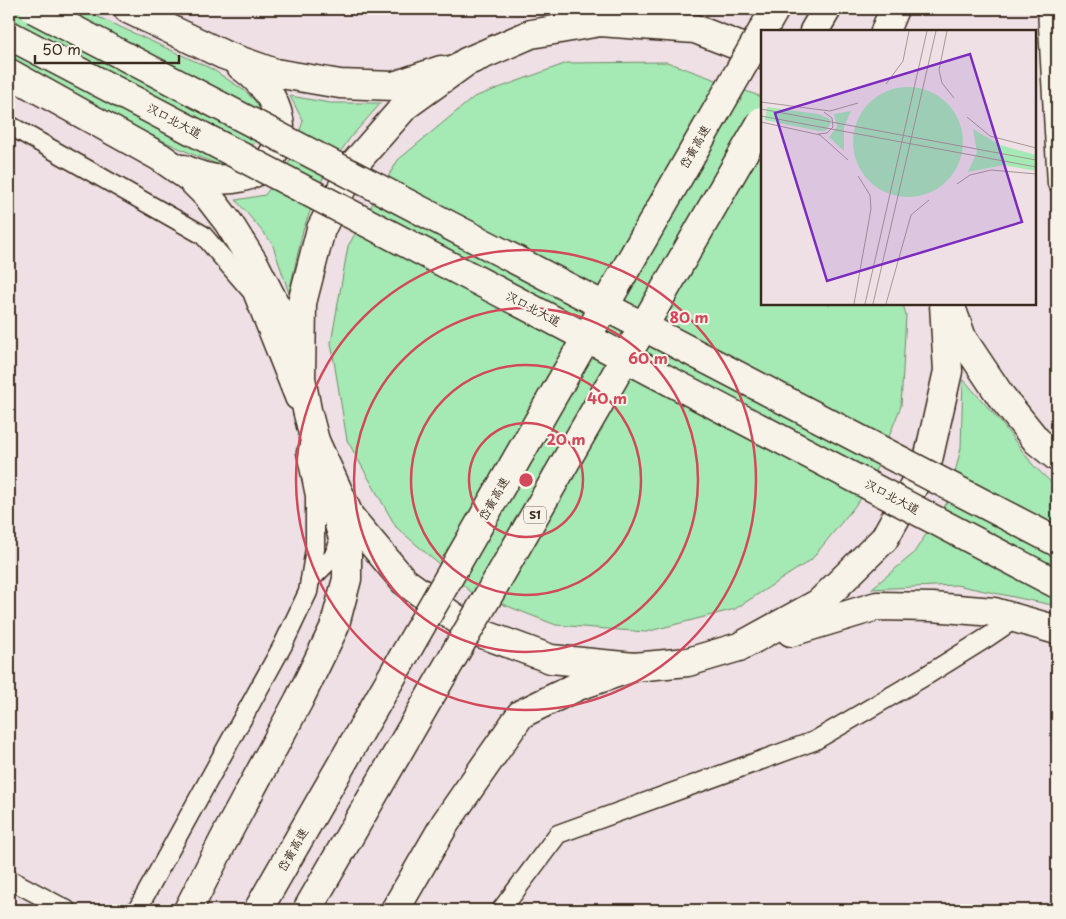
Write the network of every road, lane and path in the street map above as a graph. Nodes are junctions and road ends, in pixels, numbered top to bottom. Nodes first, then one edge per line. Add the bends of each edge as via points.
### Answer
1 (34, 9) edge
2 (128, 9) edge
3 (624, 9) edge
4 (775, 9) edge
5 (827, 9) edge
6 (894, 9) edge
7 (1047, 9) edge
8 (600, 22) junction
9 (763, 30) edge
10 (815, 30) edge
11 (885, 30) edge
12 (761, 33) edge
13 (9, 35) edge
14 (224, 54) junction
15 (761, 55) edge
16 (466, 62) junction
17 (9, 73) edge
18 (761, 123) edge
19 (9, 125) edge
20 (160, 157) junction
21 (1057, 184) edge
22 (944, 305) edge
23 (950, 305) edge
24 (301, 378) junction
25 (315, 441) junction
26 (1057, 457) edge
27 (342, 536) junction
28 (1057, 542) edge
29 (310, 580) junction
30 (1057, 584) edge
31 (1016, 618) junction
32 (1057, 630) edge
33 (739, 647) junction
34 (634, 667) junction
35 (9, 879) edge
36 (67, 910) edge
37 (137, 910) edge
38 (188, 910) edge
39 (258, 910) edge
40 (307, 910) edge
41 (396, 910) edge
42 (501, 910) edge

1 - 28 main road, bridge
2 - 14 main road
3 - 8 main road
4 - 9 main road, 岱黄高速, bridge
5 - 10 main road
6 - 11 main road
7 - 21 street
8 - 15 main road via 695,29
8 - 16 main road via 531,34
12 - 39 main road, 岱黄高速, bridge
13 - 30 main road, 汉口北大道, bridge
14 - 16 main road via 275,73 340,84 394,86
14 - 20 main road via 248,71 272,98 281,128 277,147 269,160 246,177 229,180 205,178
16 - 24 main road via 405,106 355,163 321,229 302,303
17 - 20 main road
18 - 40 main road, S1, bridge
19 - 29 street via 203,235 252,292 294,396 315,496 315,549
20 - 24 main road via 190,178 233,229 282,318
22 - 33 main road via 948,371 928,460 884,539 819,603
23 - 26 main road via 962,338 1000,395 1037,441
24 - 25 main road
25 - 27 main road
25 - 34 main road via 350,517 404,581 472,630 551,659
27 - 29 street via 333,557
27 - 38 main road via 347,552 347,580 334,628
29 - 37 street via 308,592 284,646
31 - 32 main road
31 - 33 main road via 994,612 950,608 877,606
31 - 42 street via 814,741 558,834
33 - 34 main road via 688,662
34 - 41 main road via 578,686 521,714 446,822
35 - 36 street

